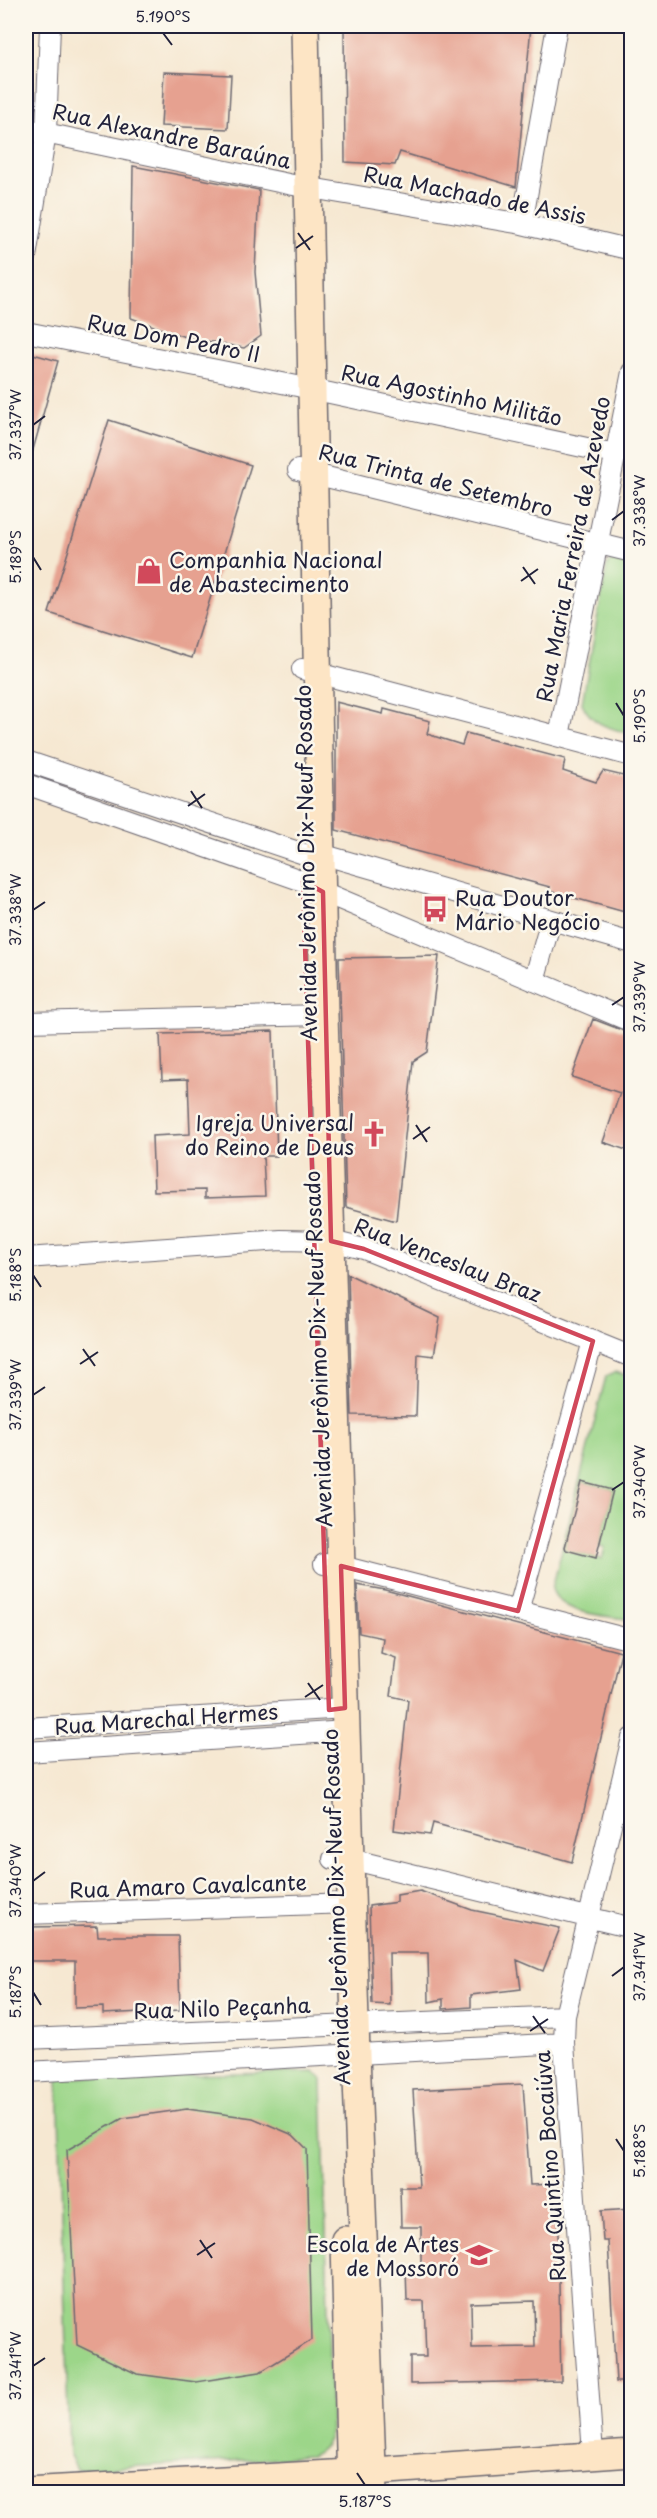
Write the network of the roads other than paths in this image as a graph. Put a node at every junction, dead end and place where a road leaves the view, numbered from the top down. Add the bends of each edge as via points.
1 (50, 26) edge
2 (289, 26) edge
3 (305, 26) edge
4 (557, 26) edge
5 (26, 129) edge
6 (46, 133) junction
7 (302, 187) junction
8 (522, 224) junction
9 (632, 250) edge
10 (26, 257) edge
11 (26, 332) edge
12 (632, 372) edge
13 (305, 387) junction
14 (615, 454) junction
15 (306, 472) junction
16 (597, 543) junction
17 (632, 552) edge
18 (310, 671) junction
19 (559, 736) junction
20 (632, 756) edge
21 (26, 761) edge
22 (26, 784) edge
23 (312, 854) junction
24 (313, 887) junction
25 (551, 920) junction
26 (632, 943) edge
27 (534, 981) junction
28 (316, 1015) junction
29 (26, 1022) edge
30 (632, 1022) edge
31 (322, 1240) junction
32 (26, 1258) edge
33 (593, 1341) junction
34 (632, 1357) edge
35 (333, 1565) junction
36 (518, 1611) junction
37 (632, 1640) edge
38 (337, 1720) junction
39 (26, 1728) edge
40 (632, 1738) edge
41 (26, 1752) edge
42 (342, 1859) junction
43 (343, 1904) junction
44 (26, 1914) edge
45 (587, 1917) junction
46 (632, 1928) edge
47 (565, 2016) junction
48 (347, 2025) junction
49 (26, 2039) edge
50 (564, 2043) junction
51 (348, 2055) junction
52 (26, 2072) edge
53 (632, 2453) edge
54 (593, 2454) junction
55 (362, 2482) edge
56 (26, 2491) edge

1 - 6 street
2 - 7 main road, Avenida Jerônimo Dix-Neuf Rosado
3 - 7 main road, Avenida Jerônimo Dix-Neuf Rosado
4 - 8 street
5 - 6 street, Rua Alexandre Baraúna
6 - 7 street, Rua Alexandre Baraúna
6 - 10 street
7 - 8 street, Rua Machado de Assis
7 - 13 main road, Avenida Jerônimo Dix-Neuf Rosado
8 - 9 street, Rua Machado de Assis
11 - 13 street, Rua Dom Pedro II
12 - 14 street, Rua Maria Ferreira de Azevedo
13 - 14 street, Rua Agostinho Militão
13 - 15 main road, Avenida Jerônimo Dix-Neuf Rosado
14 - 16 street, Rua Maria Ferreira de Azevedo
15 - 16 street, Rua Trinta de Setembro
15 - 18 main road, Avenida Jerônimo Dix-Neuf Rosado
16 - 17 street, Rua Trinta de Setembro
16 - 19 street, Rua Maria Ferreira de Azevedo
18 - 19 street
18 - 23 main road, Avenida Jerônimo Dix-Neuf Rosado
19 - 20 street
21 - 23 street
22 - 24 street
23 - 24 main road, Avenida Jerônimo Dix-Neuf Rosado
23 - 25 street
24 - 27 street
24 - 28 main road, Avenida Jerônimo Dix-Neuf Rosado
25 - 26 street
25 - 27 street
27 - 30 street
28 - 29 street
28 - 31 main road, Avenida Jerônimo Dix-Neuf Rosado
31 - 32 street, Rua Venceslau Braz
31 - 33 street, Rua Venceslau Braz via 364,1249
31 - 35 main road, Avenida Jerônimo Dix-Neuf Rosado
33 - 34 street, Rua Venceslau Braz
33 - 36 street
35 - 36 street
35 - 38 main road, Avenida Jerônimo Dix-Neuf Rosado
36 - 37 street
38 - 39 street, Rua Marechal Hermes
38 - 41 street, Rua Marechal Hermes
38 - 42 main road, Avenida Jerônimo Dix-Neuf Rosado
40 - 45 street, Rua Quintino Bocaiúva
42 - 43 main road, Avenida Jerônimo Dix-Neuf Rosado
42 - 45 street
43 - 44 street, Rua Amaro Cavalcante
43 - 48 main road, Avenida Jerônimo Dix-Neuf Rosado
45 - 46 street
45 - 47 street, Rua Quintino Bocaiúva
47 - 48 street, Rua Nilo Peçanha
47 - 50 street, Rua Quintino Bocaiúva
48 - 49 street, Rua Nilo Peçanha
48 - 51 main road, Avenida Jerônimo Dix-Neuf Rosado
50 - 51 street
50 - 54 street, Rua Quintino Bocaiúva
51 - 52 street
51 - 55 main road, Avenida Jerônimo Dix-Neuf Rosado
53 - 54 main road
54 - 55 main road
55 - 56 main road

